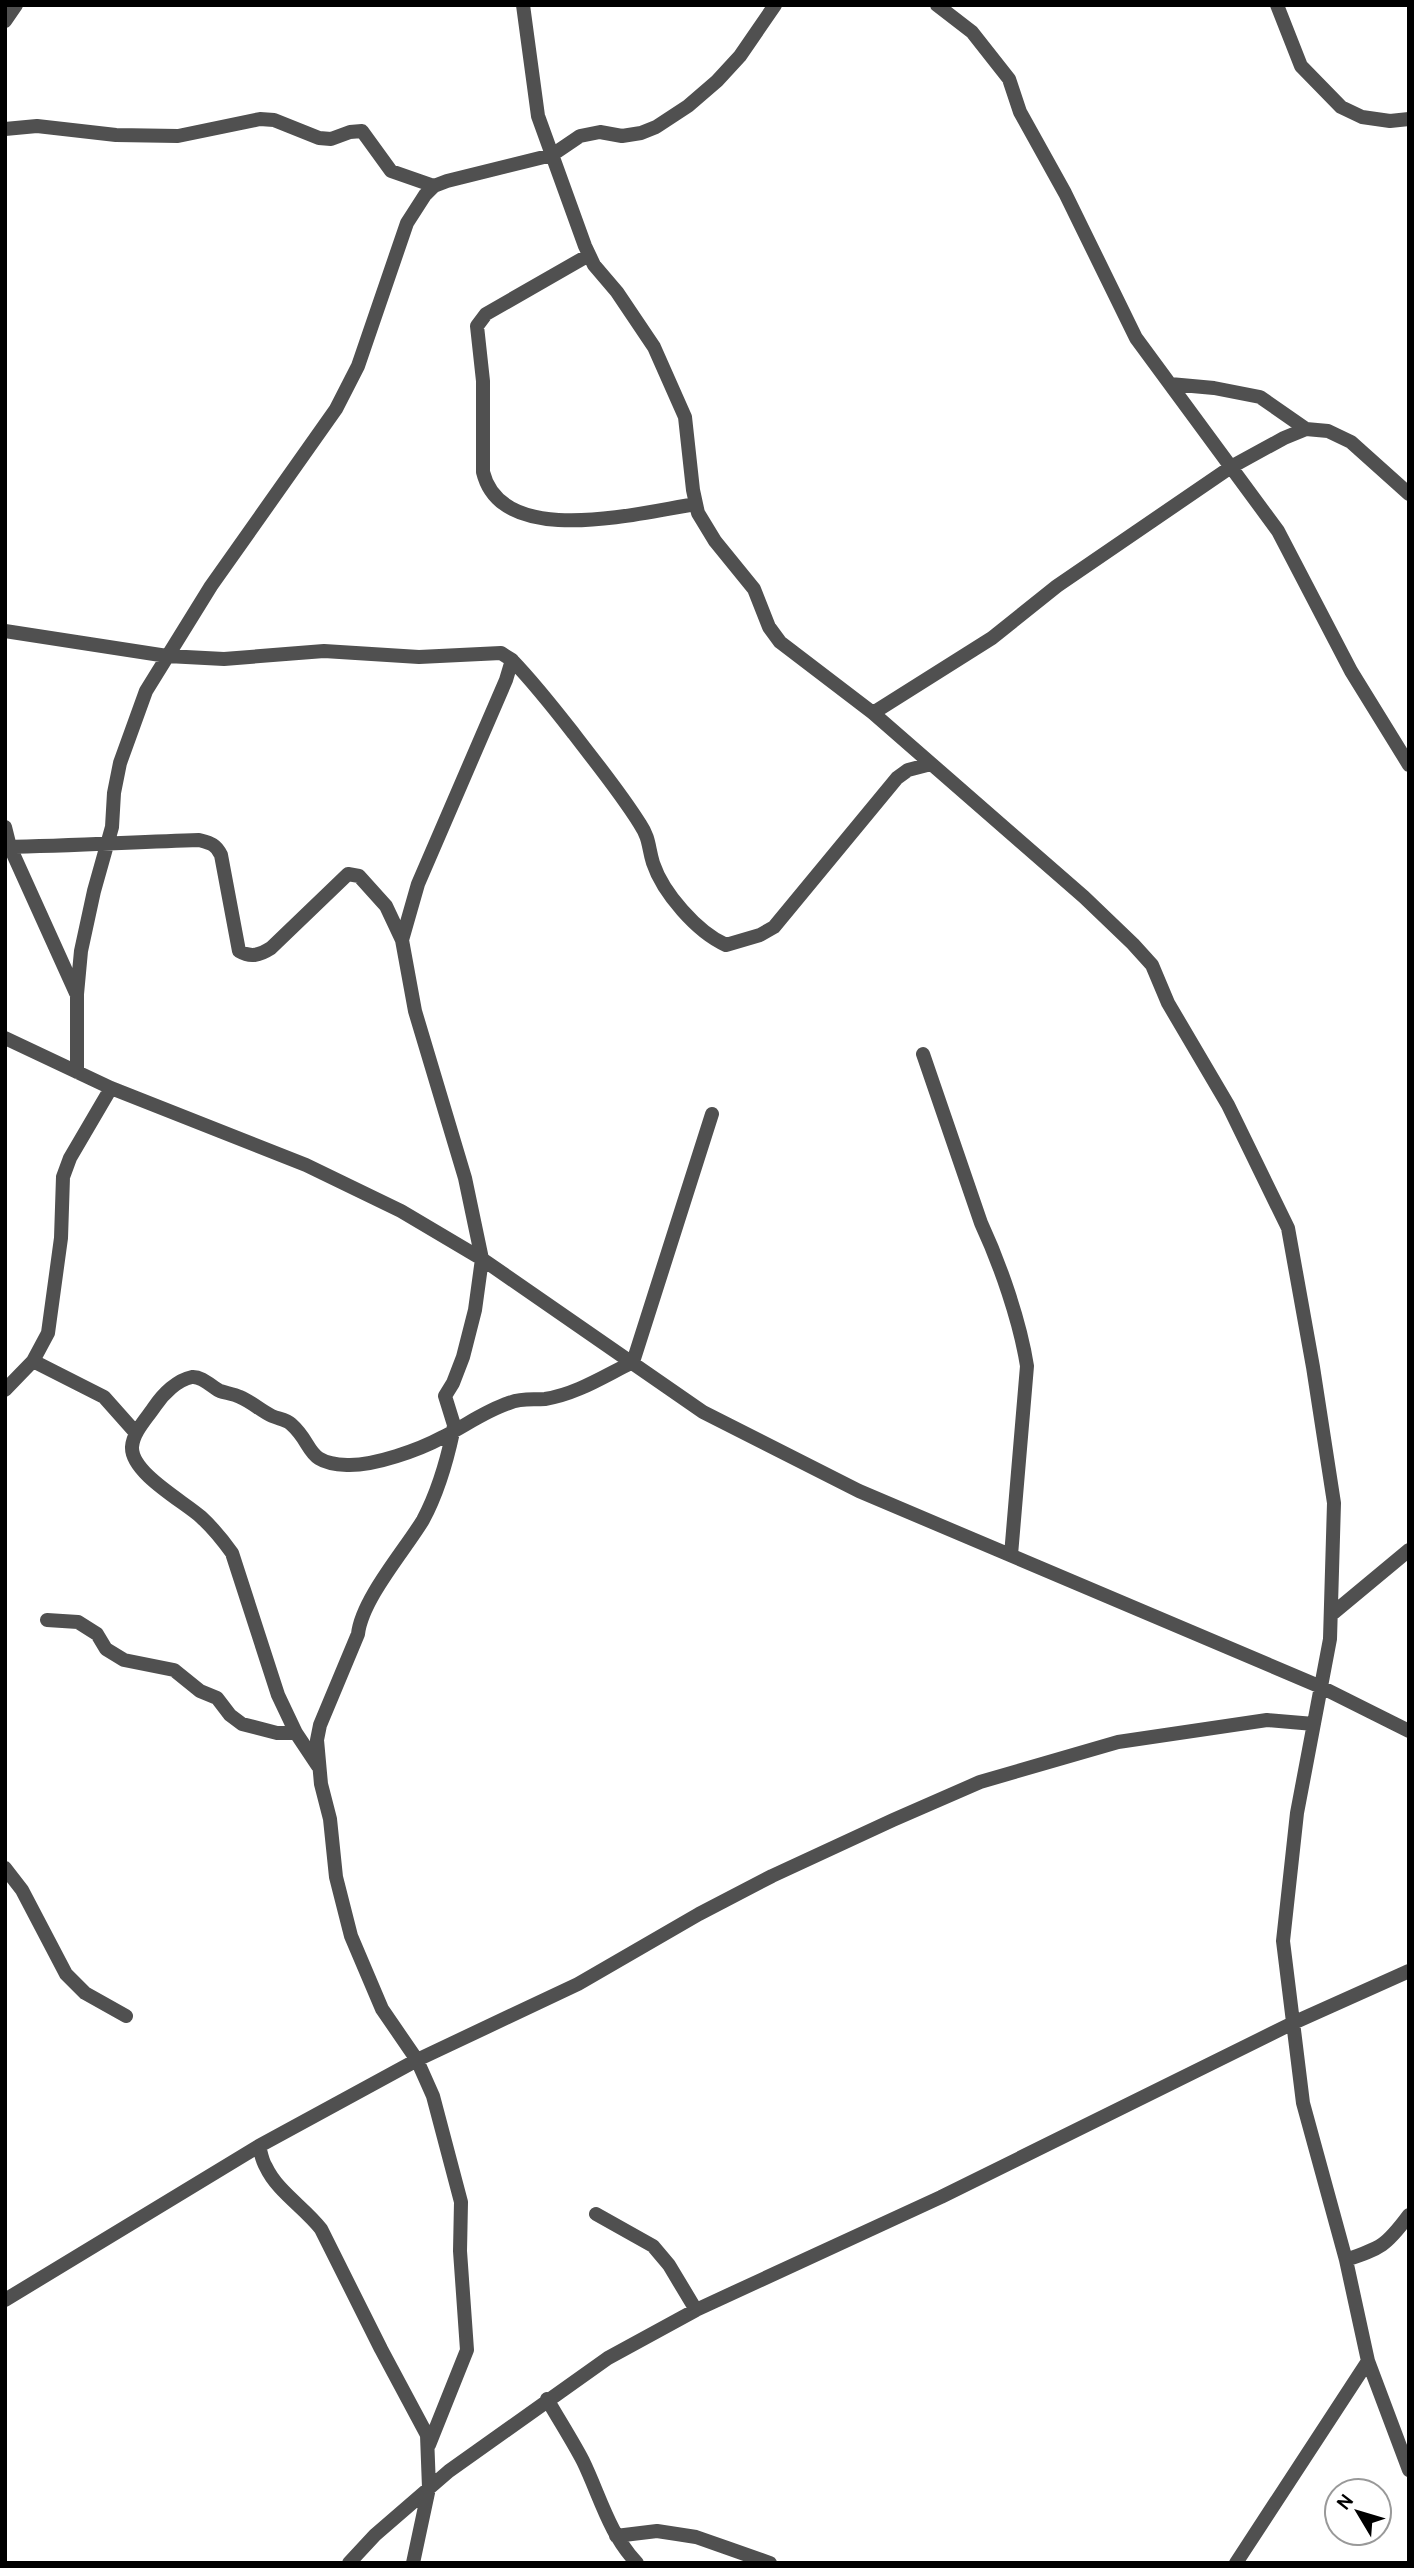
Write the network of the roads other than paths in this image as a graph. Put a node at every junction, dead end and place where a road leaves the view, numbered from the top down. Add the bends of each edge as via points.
1 (16, 5) edge
2 (523, 5) edge
3 (775, 5) edge
4 (937, 5) edge
5 (1277, 5) edge
6 (5, 21) edge
7 (1409, 119) edge
8 (5, 129) edge
9 (552, 155) junction
10 (434, 186) junction
11 (589, 255) junction
12 (1170, 384) junction
13 (1306, 429) junction
14 (1231, 467) junction
15 (1409, 494) edge
16 (696, 504) junction
17 (5, 631) edge
18 (167, 656) junction
19 (512, 660) junction
20 (873, 713) junction
21 (931, 764) junction
22 (1409, 765) edge
23 (5, 827) edge
24 (108, 842) junction
25 (8, 847) edge
26 (402, 940) junction
27 (77, 994) junction
28 (5, 1038) edge
29 (923, 1054) dead end
30 (77, 1072) junction
31 (111, 1088) junction
32 (712, 1114) dead end
33 (482, 1259) junction
34 (33, 1361) junction
35 (632, 1362) junction
36 (5, 1390) edge
37 (453, 1432) junction
38 (136, 1433) junction
39 (1409, 1550) edge
40 (1011, 1555) junction
41 (1332, 1614) junction
42 (47, 1620) dead end
43 (1321, 1687) junction
44 (1314, 1724) junction
45 (1409, 1731) edge
46 (296, 1733) junction
47 (319, 1768) junction
48 (5, 1868) edge
49 (1409, 1971) edge
50 (126, 2016) dead end
51 (1293, 2023) junction
52 (417, 2060) junction
53 (259, 2146) junction
54 (596, 2214) dead end
55 (1409, 2215) edge
56 (1346, 2260) junction
57 (5, 2300) edge
58 (696, 2310) junction
59 (1368, 2361) junction
60 (547, 2399) junction
61 (429, 2445) junction
62 (1409, 2470) edge
63 (429, 2488) junction
64 (616, 2536) junction
65 (349, 2563) edge
66 (414, 2563) edge
67 (637, 2563) edge
68 (771, 2563) edge
69 (1236, 2563) edge

1 - 6 street
2 - 9 street via 538,116
3 - 9 street via 740,56 688,106 640,133 580,136
4 - 12 street via 972,32 1009,79 1020,112 1136,338
5 - 7 street via 1301,66 1341,107 1362,117
8 - 10 street via 37,126 178,136 260,119 319,138 362,131 391,171
9 - 10 street
9 - 11 street
10 - 18 street via 407,223 358,366 335,409
11 - 16 street via 654,347 685,417
11 - 16 street via 485,314 477,326 486,486 504,503 544,521 583,521
12 - 13 street via 1260,397
12 - 14 street
13 - 14 street
13 - 15 street via 1328,431 1351,442
14 - 20 street via 1057,586 992,638
14 - 22 street via 1278,531 1351,671
16 - 20 street via 715,541 754,589 780,642
17 - 18 street
18 - 19 street via 224,659 324,651 419,657 500,653
18 - 24 street via 146,691 120,763
19 - 21 street via 599,764 640,824 670,897 726,945 774,927 897,778
19 - 26 street via 418,884
20 - 21 street
21 - 41 street via 1084,897 1152,965 1288,1228 1334,1503
23 - 25 street
24 - 25 street
24 - 26 street via 199,841 217,847 239,951 245,954 261,954 271,948 353,873 386,906
24 - 27 street via 81,951
25 - 27 street
26 - 33 street via 415,1011 465,1178
27 - 30 street
28 - 30 street
29 - 40 street via 1024,1348 1027,1366
30 - 31 street
31 - 33 street via 306,1165 401,1211
31 - 34 street via 63,1177 61,1238 48,1333
32 - 35 street
33 - 35 street
33 - 37 street via 463,1357 445,1395
34 - 36 street
34 - 38 street via 104,1397
35 - 37 street via 580,1389 489,1410
35 - 40 street via 732,1428 859,1491
37 - 38 street via 380,1460 339,1464 312,1454 286,1420 191,1377 164,1394
37 - 47 street via 423,1519 362,1618 320,1725
38 - 46 street via 132,1447 138,1464 198,1515 232,1553 262,1651
39 - 41 street
40 - 43 street
41 - 43 street
42 - 46 street via 78,1622 124,1660 174,1670 217,1698 242,1724 277,1734
43 - 44 street
43 - 45 street
44 - 51 street via 1297,1813 1283,1941
44 - 52 street via 1267,1720 1118,1742 980,1782 772,1876 578,1983
46 - 47 street
47 - 52 street via 336,1877 351,1936 382,2009
48 - 50 street via 22,1890 66,1974 85,1993
49 - 51 street
51 - 56 street via 1303,2103
51 - 58 street via 941,2197
52 - 53 street
52 - 61 street via 433,2096 461,2202 467,2341 463,2365
53 - 57 street
53 - 61 street via 266,2168 321,2229 422,2423
54 - 58 street via 653,2246
55 - 56 street via 1380,2248
56 - 59 street
58 - 60 street via 608,2358
59 - 62 street
59 - 69 street
60 - 63 street
60 - 64 street via 584,2463
61 - 63 street
63 - 65 street
63 - 66 street
64 - 67 street
64 - 68 street via 657,2531 696,2537

